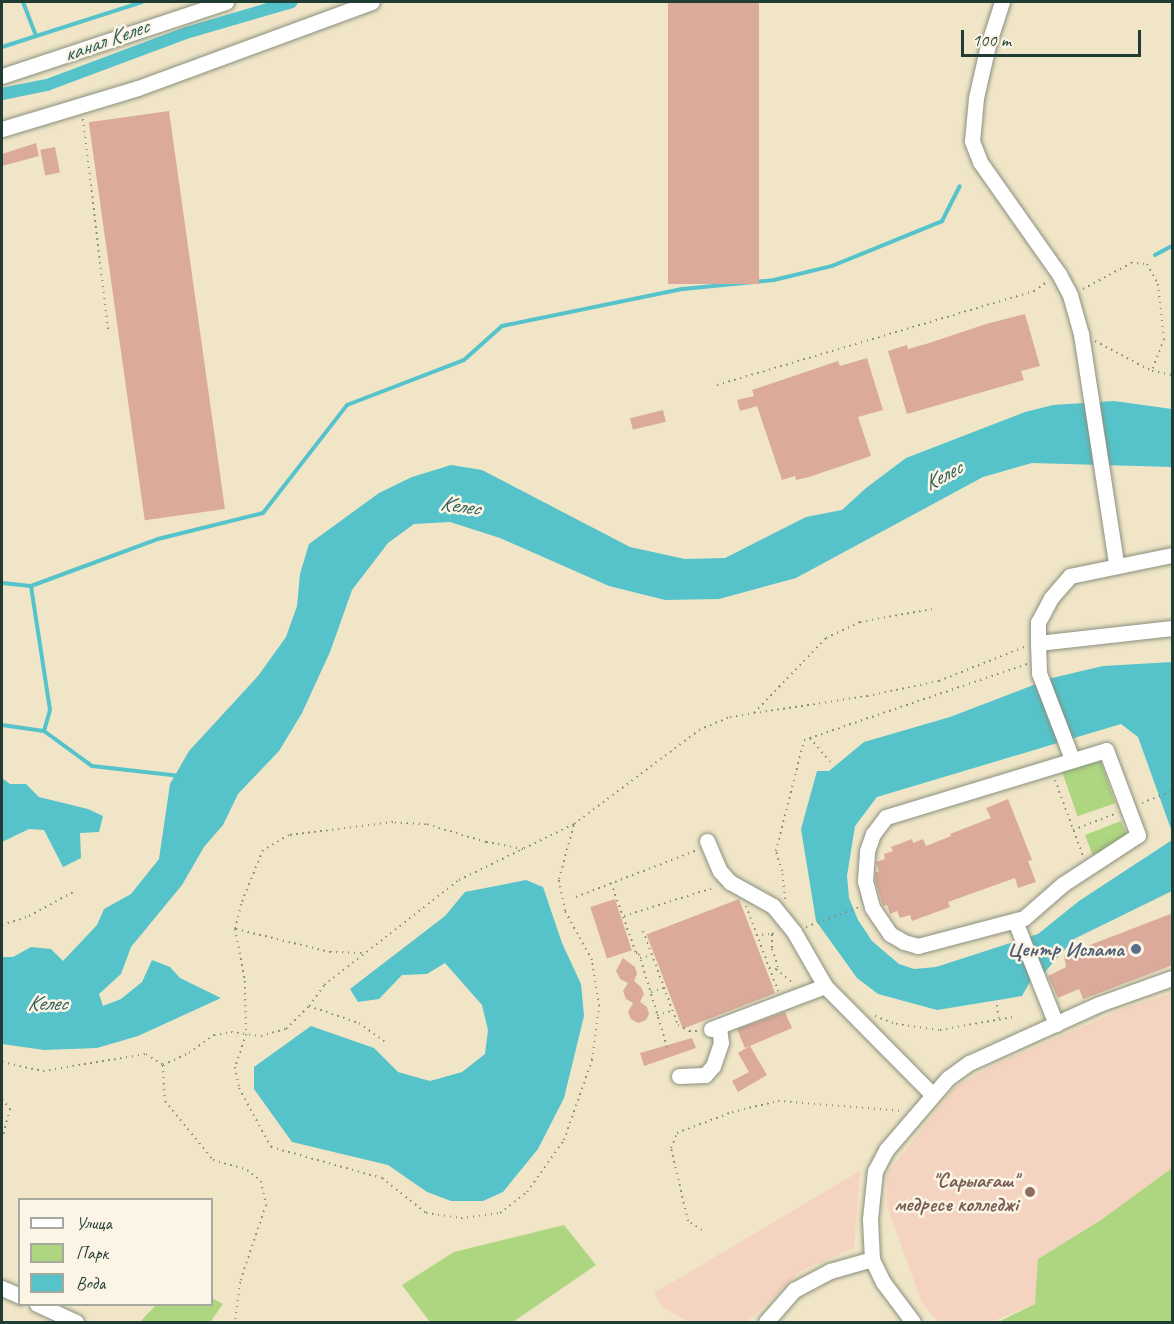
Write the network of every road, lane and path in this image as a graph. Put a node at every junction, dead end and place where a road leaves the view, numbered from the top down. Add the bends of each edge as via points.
1 (226, 2) edge
2 (372, 2) edge
3 (1002, 2) edge
4 (2, 76) edge
5 (81, 107) junction
6 (2, 129) edge
7 (1059, 273) junction
8 (1070, 295) junction
9 (108, 330) dead end
10 (1081, 334) junction
11 (1152, 371) junction
12 (1173, 375) edge
13 (717, 385) dead end
14 (1173, 555) edge
15 (1116, 564) junction
16 (932, 609) dead end
17 (1173, 628) edge
18 (1038, 643) junction
19 (754, 713) junction
20 (810, 738) dead end
21 (1069, 753) junction
22 (830, 762) dead end
23 (1050, 766) junction
24 (1173, 791) edge
25 (1128, 809) junction
26 (574, 824) junction
27 (1073, 830) junction
28 (708, 844) joint
29 (523, 849) junction
30 (1087, 869) junction
31 (611, 883) junction
32 (735, 886) junction
33 (75, 891) dead end
34 (576, 897) dead end
35 (864, 906) dead end
36 (624, 916) dead end
37 (788, 923) junction
38 (2, 925) edge
39 (1016, 925) junction
40 (809, 927) dead end
41 (235, 929) junction
42 (643, 931) dead end
43 (772, 934) junction
44 (756, 935) junction
45 (365, 953) junction
46 (652, 955) junction
47 (640, 958) junction
48 (769, 968) junction
49 (776, 969) junction
50 (1173, 978) edge
51 (825, 986) junction
52 (664, 988) junction
53 (651, 992) junction
54 (806, 993) junction
55 (782, 1002) junction
56 (997, 1005) dead end
57 (309, 1006) junction
58 (673, 1011) junction
59 (868, 1014) dead end
60 (657, 1016) junction
61 (1013, 1017) dead end
62 (999, 1020) junction
63 (1056, 1023) junction
64 (715, 1028) junction
65 (246, 1034) junction
66 (385, 1042) dead end
67 (667, 1047) dead end
68 (2, 1062) edge
69 (163, 1065) junction
70 (679, 1076) dead end
71 (933, 1095) junction
72 (2, 1099) edge
73 (919, 1112) junction
74 (2, 1139) edge
75 (702, 1230) dead end
76 (872, 1259) junction
77 (2, 1288) edge
78 (18, 1295) edge
79 (40, 1306) edge
80 (76, 1323) edge
81 (235, 1323) edge
82 (766, 1323) edge
83 (914, 1323) edge

1 - 4 street
2 - 5 street
3 - 7 street via 976,98 972,141 980,162
5 - 6 street
5 - 9 path
7 - 8 street
7 - 13 path via 1034,291
8 - 10 street
8 - 11 path via 1131,263 1147,264 1158,284 1164,339
10 - 11 path
10 - 15 street
11 - 12 path
14 - 15 street
15 - 18 street via 1070,576 1051,598 1038,622
16 - 19 path via 860,622 826,639
17 - 18 street
18 - 19 path via 1005,652 939,681
18 - 21 street via 1039,673
19 - 26 path via 730,717 699,730
20 - 22 path
21 - 23 street
21 - 25 street via 1106,750
23 - 27 path
23 - 39 street via 892,813 873,834 867,851 867,895 890,934 904,942 918,946 936,944
24 - 25 path
25 - 27 path
25 - 30 street via 1138,835
26 - 29 path
26 - 65 path via 560,879 565,911 592,960 599,1006 592,1060 564,1140 527,1192 500,1213 461,1218 426,1213 382,1178 271,1147 239,1088 235,1067
27 - 30 path
28 - 31 path
28 - 32 street via 720,871
29 - 41 path via 426,824 393,822 289,835 263,850
29 - 45 path via 459,880
30 - 39 street via 1063,884
31 - 34 path
31 - 47 path
32 - 36 path
32 - 37 street via 773,906
32 - 44 path
33 - 38 path via 29,916
35 - 40 path
37 - 43 path
37 - 51 street
39 - 63 street
41 - 45 path via 330,952
41 - 65 path via 245,981
42 - 46 path
43 - 44 path
43 - 49 path
44 - 48 path
45 - 57 path via 324,985
46 - 47 path
46 - 52 path
47 - 53 path
48 - 49 path
48 - 55 path
49 - 54 path
50 - 63 street
51 - 54 street
51 - 71 street
52 - 53 path
52 - 58 path
53 - 60 path
54 - 55 street
55 - 64 street
56 - 62 path
57 - 65 path via 286,1029 261,1036
57 - 66 path via 359,1023
58 - 60 path
58 - 64 path via 683,1029 696,1032
59 - 62 path via 931,1030
60 - 67 path
61 - 62 path
63 - 71 street via 969,1063
64 - 70 street via 721,1043 713,1066 705,1075
65 - 69 path via 214,1035
68 - 69 path via 43,1071 146,1054
69 - 81 path via 165,1101 213,1160 247,1170 261,1181 266,1205 240,1282
71 - 73 street
72 - 74 path via 10,1109
73 - 75 path via 778,1101 732,1112 677,1133 671,1148 688,1221
73 - 76 street via 886,1150 875,1171 870,1219
76 - 82 street via 830,1271 794,1290
76 - 83 street via 883,1282
77 - 78 street
79 - 80 street

